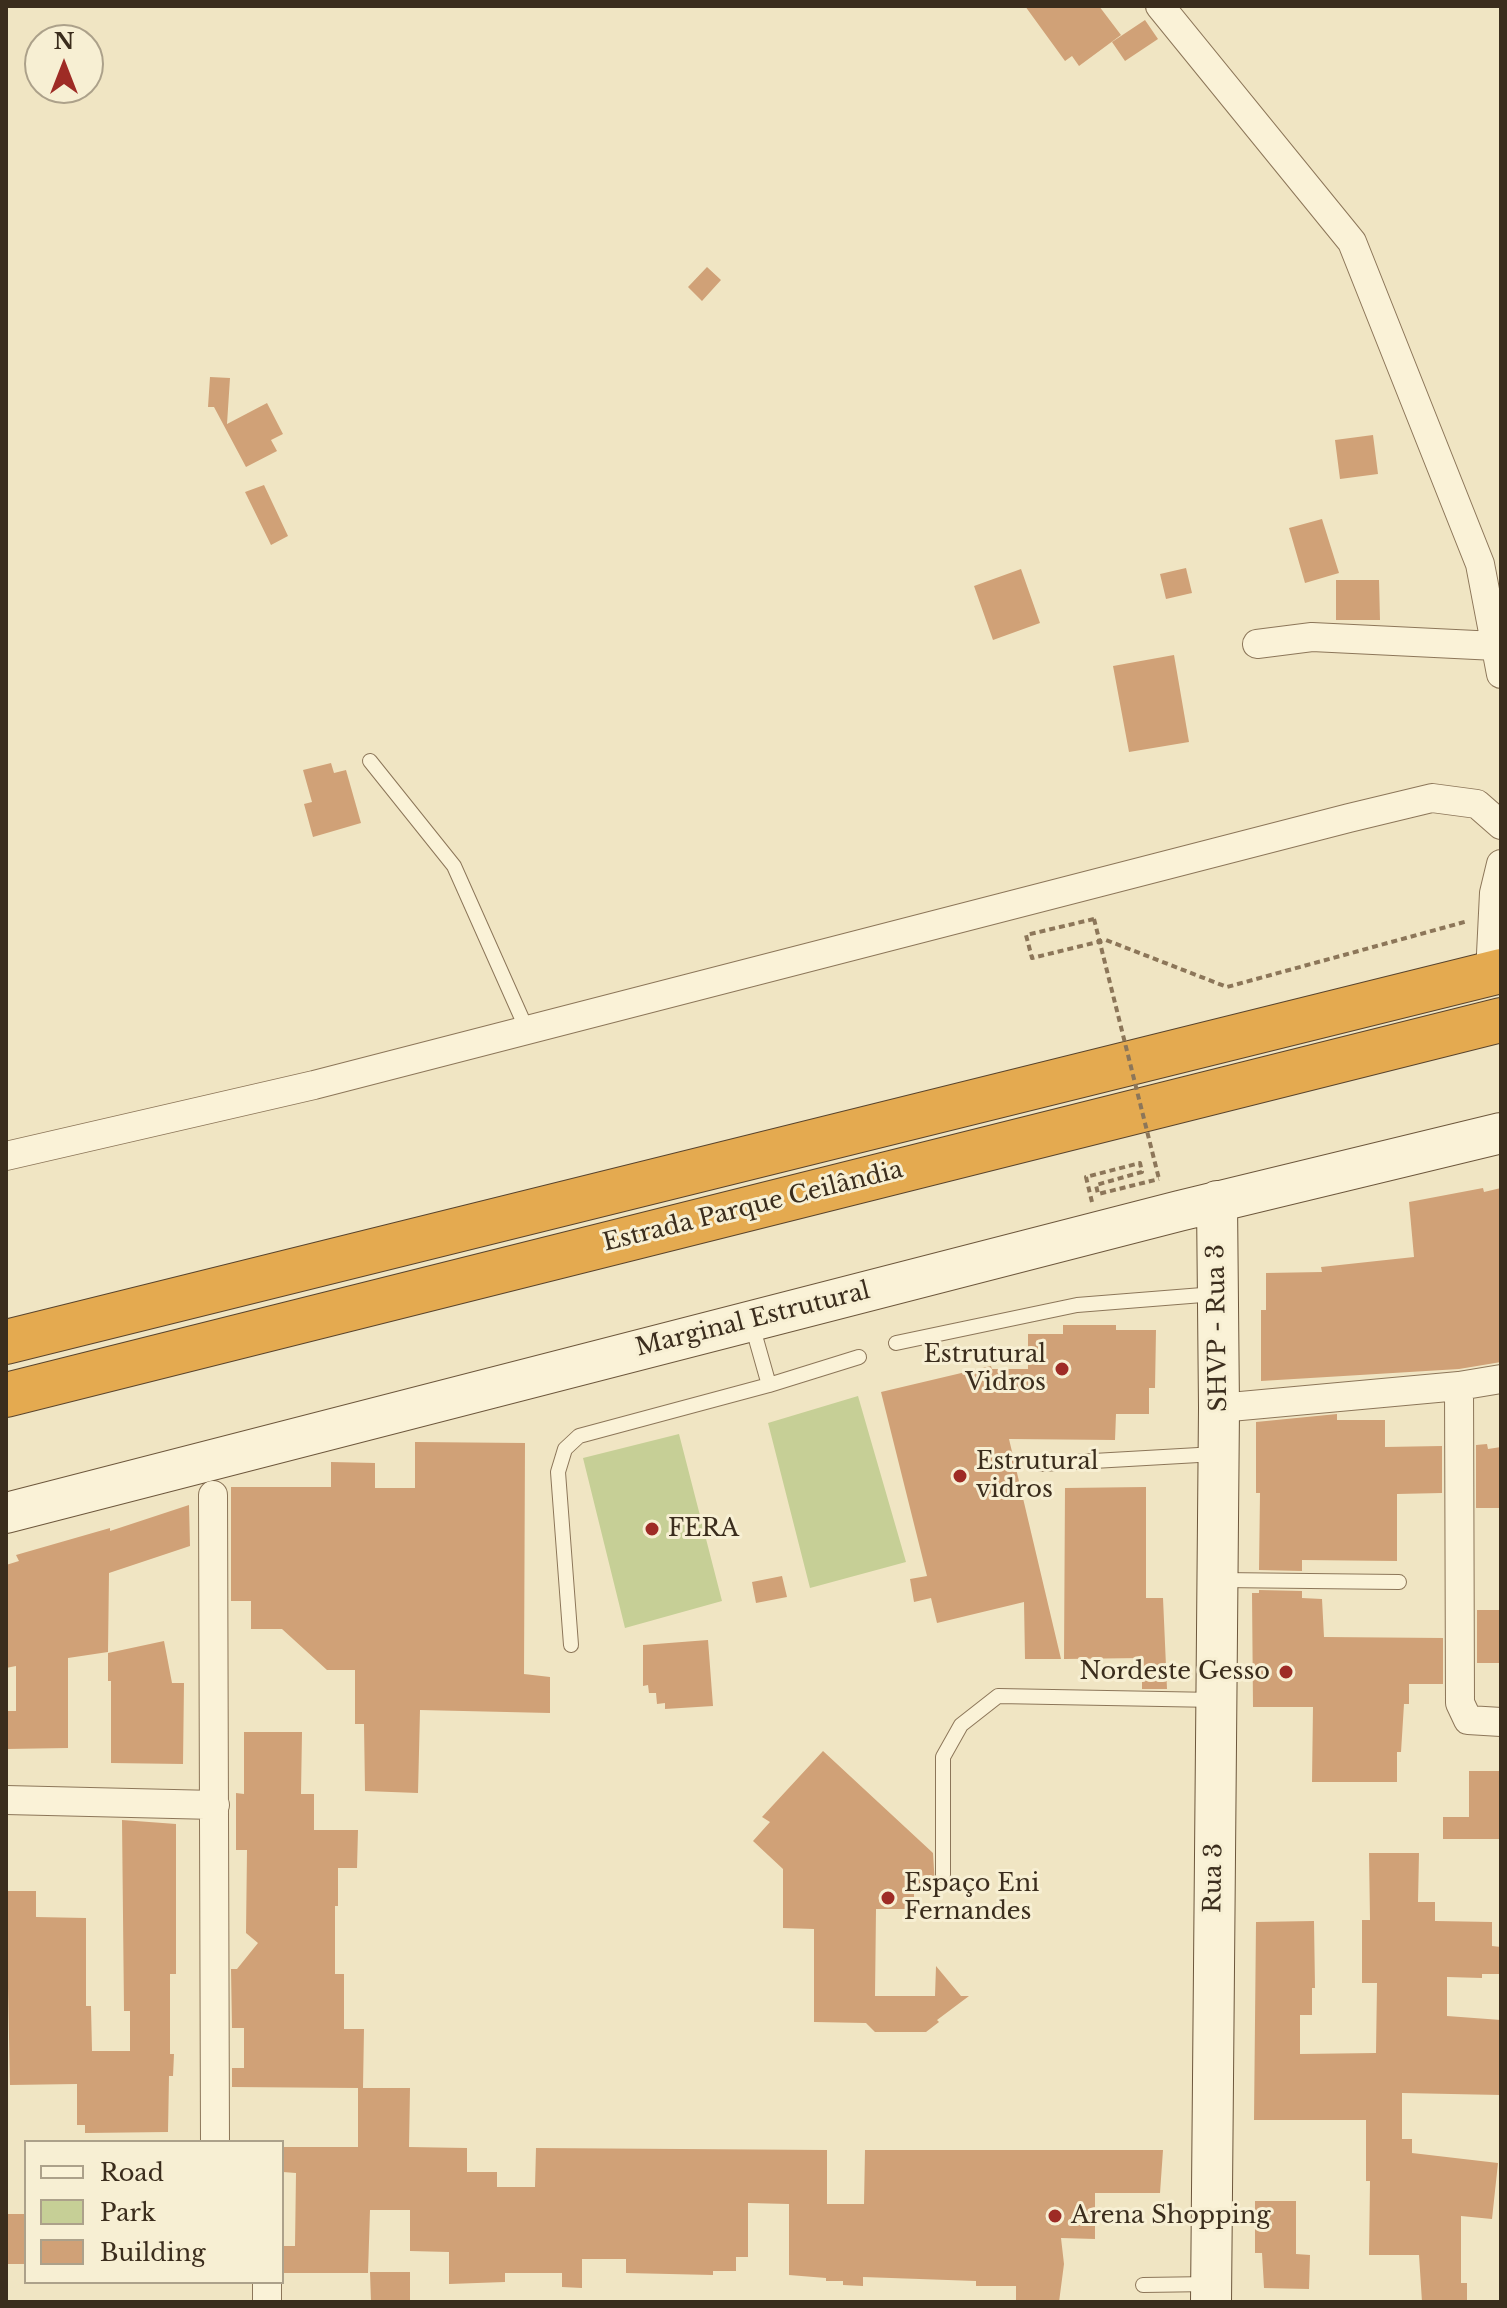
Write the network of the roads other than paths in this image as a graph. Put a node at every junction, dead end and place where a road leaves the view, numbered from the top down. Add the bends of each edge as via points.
1 (1160, 6) edge
2 (1257, 644) dead end
3 (1496, 646) junction
4 (1501, 674) edge
5 (370, 761) dead end
6 (1501, 825) edge
7 (1501, 864) edge
8 (1495, 972) edge
9 (1501, 1020) edge
10 (527, 1030) junction
11 (1501, 1133) edge
12 (6, 1156) edge
13 (1217, 1201) junction
14 (1218, 1294) junction
15 (750, 1321) junction
16 (6, 1342) edge
17 (896, 1343) dead end
18 (859, 1357) dead end
19 (1501, 1379) edge
20 (769, 1385) junction
21 (1459, 1386) junction
22 (6, 1395) edge
23 (1219, 1408) junction
24 (1219, 1454) junction
25 (1041, 1464) dead end
26 (213, 1495) dead end
27 (6, 1513) edge
28 (1217, 1580) junction
29 (1399, 1582) dead end
30 (571, 1645) dead end
31 (1216, 1700) junction
32 (1501, 1722) edge
33 (6, 1800) edge
34 (215, 1805) junction
35 (943, 1875) dead end
36 (215, 2140) edge
37 (1143, 2285) dead end
38 (1211, 2293) edge

1 - 3 street via 1352,242 1480,564
2 - 3 street via 1312,637
3 - 4 street
5 - 10 lane via 454,866
6 - 10 street via 1477,804 1432,798
7 - 8 street via 1493,914
8 - 16 highway, Estrada Parque Ceilândia
9 - 22 highway, Estrada Parque Ceilândia
10 - 12 street
11 - 13 main road, Marginal Estrutural
13 - 14 main road, SHVP - Rua 3
13 - 15 main road, Marginal Estrutural
14 - 17 lane via 1077,1305
14 - 23 main road, SHVP - Rua 3
15 - 20 lane
15 - 27 main road, Marginal Estrutural
18 - 20 lane
19 - 21 street
20 - 30 lane via 579,1436 565,1449 558,1472
21 - 23 street
21 - 32 street via 1460,1703 1468,1720
23 - 24 main road, SHVP - Rua 3
24 - 25 lane
24 - 28 main road, Rua 3
26 - 34 street
28 - 29 lane
28 - 31 main road, Rua 3
31 - 35 lane via 998,1696 961,1725 943,1757
31 - 38 main road, Rua 3
33 - 34 street
34 - 36 street
37 - 38 lane

